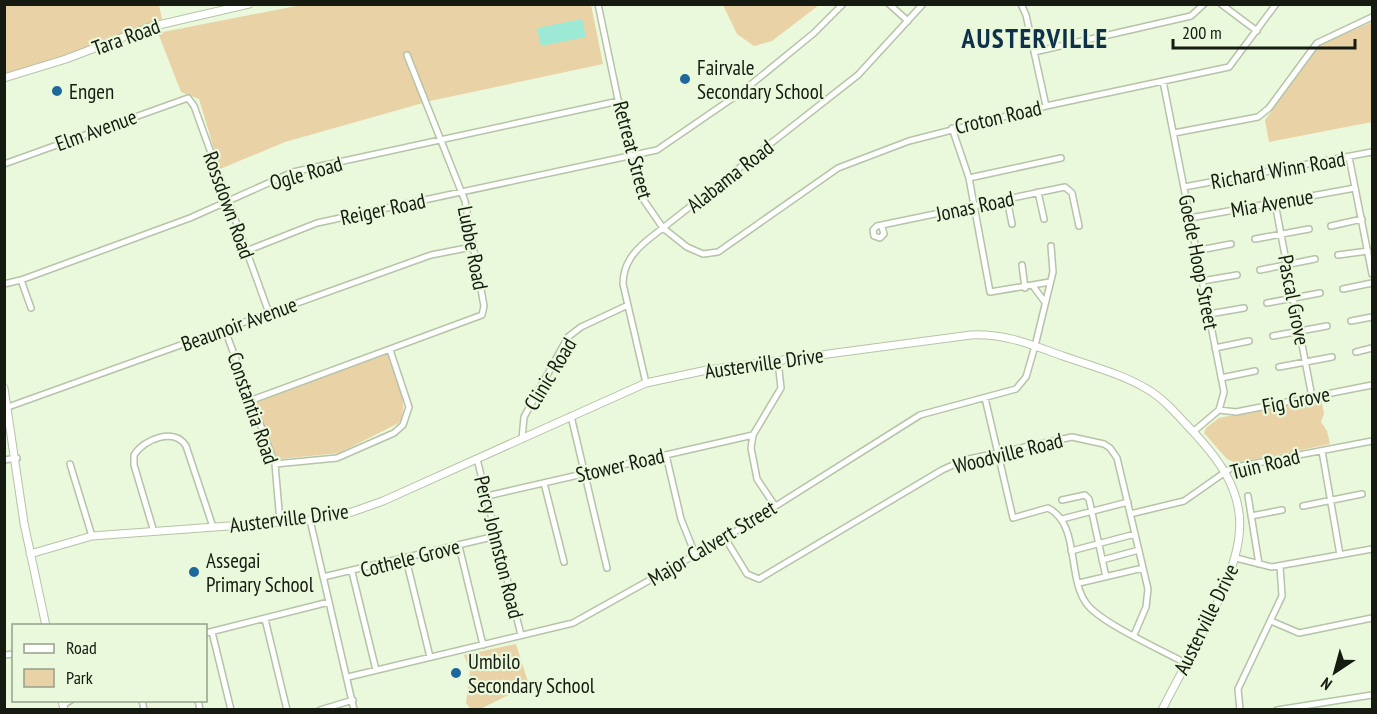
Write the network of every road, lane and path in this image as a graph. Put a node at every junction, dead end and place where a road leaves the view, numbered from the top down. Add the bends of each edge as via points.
1 (249, 4) edge
2 (598, 4) edge
3 (843, 4) edge
4 (889, 4) edge
5 (923, 4) edge
6 (1021, 4) edge
7 (1204, 4) edge
8 (1221, 4) edge
9 (1275, 4) edge
10 (1372, 17) edge
11 (908, 21) junction
12 (1257, 31) junction
13 (1034, 52) junction
14 (407, 55) dead end
15 (4, 78) edge
16 (1163, 81) junction
17 (188, 98) joint
18 (619, 101) junction
19 (1046, 106) junction
20 (952, 128) junction
21 (1174, 133) junction
22 (441, 141) junction
23 (1372, 152) edge
24 (630, 157) junction
25 (1350, 157) junction
26 (1060, 158) dead end
27 (4, 164) edge
28 (969, 178) junction
29 (1184, 187) junction
30 (1355, 188) junction
31 (1038, 192) junction
32 (461, 193) junction
33 (1007, 199) junction
34 (226, 200) junction
35 (1275, 203) junction
36 (973, 206) junction
37 (1190, 218) junction
38 (1044, 219) dead end
39 (1362, 219) junction
40 (1011, 224) dead end
41 (1079, 226) dead end
42 (1331, 226) dead end
43 (882, 227) dead end
44 (663, 228) junction
45 (1309, 229) dead end
46 (1281, 234) junction
47 (1255, 239) dead end
48 (1231, 244) dead end
49 (1051, 246) dead end
50 (472, 247) junction
51 (246, 250) junction
52 (1196, 251) junction
53 (1368, 251) junction
54 (718, 252) joint
55 (1338, 255) dead end
56 (1314, 260) dead end
57 (1022, 265) dead end
58 (1287, 265) junction
59 (1260, 270) dead end
60 (1372, 274) edge
61 (1236, 275) dead end
62 (21, 280) junction
63 (1202, 281) junction
64 (1050, 282) junction
65 (1372, 283) edge
66 (4, 284) edge
67 (1033, 286) junction
68 (1025, 288) junction
69 (1344, 289) dead end
70 (1320, 293) dead end
71 (1293, 299) junction
72 (1044, 302) junction
73 (1267, 303) dead end
74 (628, 305) junction
75 (31, 308) dead end
76 (1244, 308) dead end
77 (268, 313) junction
78 (1209, 314) junction
79 (1372, 317) edge
80 (1351, 321) dead end
81 (1327, 326) dead end
82 (225, 330) junction
83 (1300, 331) junction
84 (1273, 336) dead end
85 (1249, 341) dead end
86 (1035, 346) junction
87 (1215, 348) junction
88 (1372, 348) edge
89 (390, 350) junction
90 (1356, 352) dead end
91 (1332, 357) dead end
92 (778, 361) junction
93 (1305, 362) junction
94 (1279, 367) dead end
95 (1255, 371) dead end
96 (1221, 378) junction
97 (646, 383) junction
98 (1372, 385) edge
99 (4, 388) edge
100 (1312, 397) junction
101 (985, 398) junction
102 (252, 400) junction
103 (8, 407) junction
104 (1219, 410) junction
105 (571, 416) junction
106 (1194, 431) junction
107 (753, 435) junction
108 (522, 439) junction
109 (1372, 441) edge
110 (1322, 451) junction
111 (996, 452) junction
112 (666, 455) junction
113 (17, 458) junction
114 (477, 459) junction
115 (4, 460) edge
116 (70, 464) dead end
117 (275, 464) junction
118 (1226, 472) junction
119 (585, 473) junction
120 (544, 483) junction
121 (1362, 494) dead end
122 (487, 496) junction
123 (1248, 496) dead end
124 (1062, 500) dead end
125 (1331, 501) junction
126 (1128, 502) junction
127 (775, 506) junction
128 (1303, 506) dead end
129 (1282, 510) dead end
130 (1091, 512) junction
131 (1130, 514) junction
132 (1251, 516) junction
133 (1062, 519) junction
134 (310, 520) junction
135 (280, 522) junction
136 (213, 527) junction
137 (153, 532) junction
138 (1135, 534) junction
139 (92, 536) junction
140 (496, 536) junction
141 (725, 538) junction
142 (1099, 543) junction
143 (459, 546) junction
144 (1372, 549) edge
145 (1071, 550) junction
146 (1139, 550) junction
147 (30, 554) junction
148 (695, 554) junction
149 (1340, 555) junction
150 (1236, 558) junction
151 (406, 559) junction
152 (1102, 560) junction
153 (564, 562) dead end
154 (1259, 564) junction
155 (1280, 566) junction
156 (607, 568) dead end
157 (1143, 568) junction
158 (352, 572) junction
159 (323, 577) junction
160 (1106, 577) junction
161 (1079, 584) junction
162 (329, 602) junction
163 (1372, 618) edge
164 (265, 619) junction
165 (1271, 621) junction
166 (46, 624) edge
167 (209, 632) edge
168 (521, 635) junction
169 (1134, 635) junction
170 (483, 645) junction
171 (430, 657) junction
172 (1185, 663) junction
173 (376, 670) junction
174 (348, 677) junction
175 (1372, 695) edge
176 (352, 700) junction
177 (231, 710) edge
178 (287, 710) edge
179 (320, 710) edge
180 (354, 710) edge
181 (1162, 710) edge
182 (1240, 710) edge
183 (1277, 710) edge

1 - 15 street, Tara Road via 162,23
2 - 18 street, Retreat Street
3 - 24 street, Reiger Road via 814,33 666,146
4 - 11 street
5 - 11 street, Alabama Road
6 - 13 street
7 - 13 street via 1191,16
8 - 12 street
9 - 12 street, Croton Road
10 - 21 street via 1317,42 1269,108 1258,117
11 - 44 street, Alabama Road via 858,75
12 - 16 street, Croton Road via 1228,67
13 - 19 street
14 - 22 street, Lubbe Road
16 - 19 street, Croton Road
16 - 21 street, Goede Hoop Street
17 - 27 street, Elm Avenue
17 - 34 street, Rossdown Road
18 - 22 street, Ogle Road
18 - 24 street, Retreat Street
19 - 20 street, Croton Road
20 - 28 street
20 - 54 street, Croton Road via 838,168
21 - 29 street, Goede Hoop Street
22 - 32 street, Lubbe Road
22 - 34 street, Ogle Road via 305,169
23 - 25 street, Richard Winn Road
24 - 32 street, Reiger Road
24 - 44 street, Retreat Street via 640,192
25 - 29 street, Richard Winn Road
25 - 30 street
26 - 28 street
28 - 36 street
29 - 37 street, Goede Hoop Street
30 - 35 street, Mia Avenue
30 - 39 street
31 - 33 street, Jonas Road
31 - 38 street
31 - 41 street, Jonas Road via 1068,188
32 - 50 street, Lubbe Road
32 - 51 street, Reiger Road via 316,223
33 - 36 street, Jonas Road
33 - 40 street
34 - 51 street, Rossdown Road
34 - 62 street, Ogle Road via 190,218
35 - 37 street, Mia Avenue
35 - 46 street, Pascal Grove
36 - 43 street, Jonas Road
36 - 68 street via 990,292
37 - 52 street, Goede Hoop Street
39 - 42 street
39 - 53 street
44 - 54 street, Retreat Street via 696,252
44 - 74 street, Alabama Road via 639,247 627,264 623,284
45 - 46 street
46 - 47 street
46 - 58 street, Pascal Grove
48 - 52 street
49 - 64 street, Major Calvert Street
50 - 77 street, Beaunoir Avenue via 431,255
50 - 89 street, Lubbe Road via 484,306 482,315
51 - 77 street, Rossdown Road
52 - 63 street, Goede Hoop Street
53 - 55 street
53 - 60 street
56 - 58 street
57 - 68 street
58 - 59 street
58 - 71 street, Pascal Grove
61 - 63 street
62 - 66 street, Ogle Road
62 - 75 street
63 - 78 street, Goede Hoop Street
64 - 67 street
64 - 72 street, Major Calvert Street
65 - 69 street
67 - 68 street
67 - 72 street
70 - 71 street
71 - 73 street
71 - 83 street, Pascal Grove
72 - 86 street, Major Calvert Street
74 - 97 street, Alabama Road
74 - 108 street, Clinic Road via 568,337 524,417
76 - 78 street
77 - 82 street, Beaunoir Avenue
78 - 87 street, Goede Hoop Street
79 - 80 street
81 - 83 street
82 - 102 street, Constantia Road
82 - 103 street, Beaunoir Avenue
83 - 84 street
83 - 93 street, Pascal Grove
85 - 87 street
86 - 92 street, Austerville Drive via 1005,336 971,334
86 - 101 street, Major Calvert Street via 1021,384 1010,392
86 - 106 street, Austerville Drive via 1143,387
87 - 96 street, Goede Hoop Street
88 - 90 street
89 - 102 street, Lubbe Road
89 - 117 street via 409,407 404,425 337,458
91 - 93 street
92 - 97 street, Austerville Drive
92 - 107 street via 781,388
93 - 94 street
93 - 100 street, Pascal Grove
95 - 96 street
96 - 104 street, Goede Hoop Street via 1224,400
97 - 105 street, Austerville Drive
98 - 100 street, Fig Grove
99 - 103 street
100 - 104 street, Fig Grove via 1236,412
101 - 111 street
101 - 127 street, Major Calvert Street via 920,415
102 - 117 street, Constantia Road
103 - 113 street
104 - 106 street
105 - 108 street, Austerville Drive
105 - 119 street
106 - 118 street, Austerville Drive
107 - 112 street, Stower Road
107 - 127 street via 755,472
108 - 114 street, Austerville Drive
109 - 110 street, Tuin Road
110 - 118 street, Tuin Road
110 - 125 street
111 - 126 street, Woodville Road via 1064,437 1096,441 1116,454
111 - 133 street via 1013,518 1048,508
111 - 141 street, Woodville Road via 953,464 759,579 747,574
112 - 119 street, Stower Road
112 - 148 street via 681,519
113 - 115 street
113 - 147 street
114 - 122 street, Percy Johnston Road
114 - 134 street, Austerville Drive via 381,502
116 - 139 street
117 - 135 street, Constantia Road
118 - 131 street, Tuin Road via 1184,501
118 - 150 street, Austerville Drive via 1240,519
119 - 120 street, Stower Road
119 - 156 street
120 - 122 street, Stower Road
120 - 153 street
121 - 125 street
122 - 140 street, Percy Johnston Road
123 - 132 street
124 - 130 street via 1085,495
125 - 128 street
125 - 149 street
126 - 130 street
126 - 131 street, Woodville Road
127 - 141 street, Major Calvert Street
129 - 132 street
130 - 133 street
130 - 142 street
131 - 138 street, Woodville Road
132 - 154 street
133 - 145 street
134 - 135 street, Austerville Drive
134 - 159 street
135 - 136 street, Austerville Drive
136 - 137 street, Austerville Drive
136 - 137 street via 186,446 170,435 134,454
137 - 139 street, Austerville Drive
138 - 142 street
138 - 146 street, Woodville Road
139 - 147 street, Austerville Drive
140 - 143 street, Cothele Grove
140 - 168 street, Percy Johnston Road
141 - 148 street, Major Calvert Street
142 - 145 street
142 - 152 street
143 - 151 street, Cothele Grove
143 - 170 street
144 - 149 street
145 - 161 street
146 - 152 street
146 - 157 street, Woodville Road
147 - 166 street
148 - 168 street, Major Calvert Street via 582,619
149 - 155 street
150 - 154 street
150 - 172 street, Austerville Drive
151 - 158 street, Cothele Grove
151 - 171 street
152 - 160 street
154 - 155 street
155 - 165 street via 1282,596
157 - 160 street
157 - 169 street, Woodville Road via 1148,599
158 - 159 street, Cothele Grove
158 - 173 street
159 - 162 street
160 - 161 street
161 - 169 street via 1090,608
162 - 164 street
162 - 174 street
163 - 165 street via 1299,633
164 - 167 street
164 - 178 street
165 - 182 street via 1238,689
167 - 177 street
168 - 170 street, Major Calvert Street
169 - 172 street
170 - 171 street, Major Calvert Street
171 - 173 street, Major Calvert Street
172 - 181 street, Austerville Drive
173 - 174 street, Major Calvert Street
174 - 176 street
175 - 183 street
176 - 179 street
176 - 180 street

